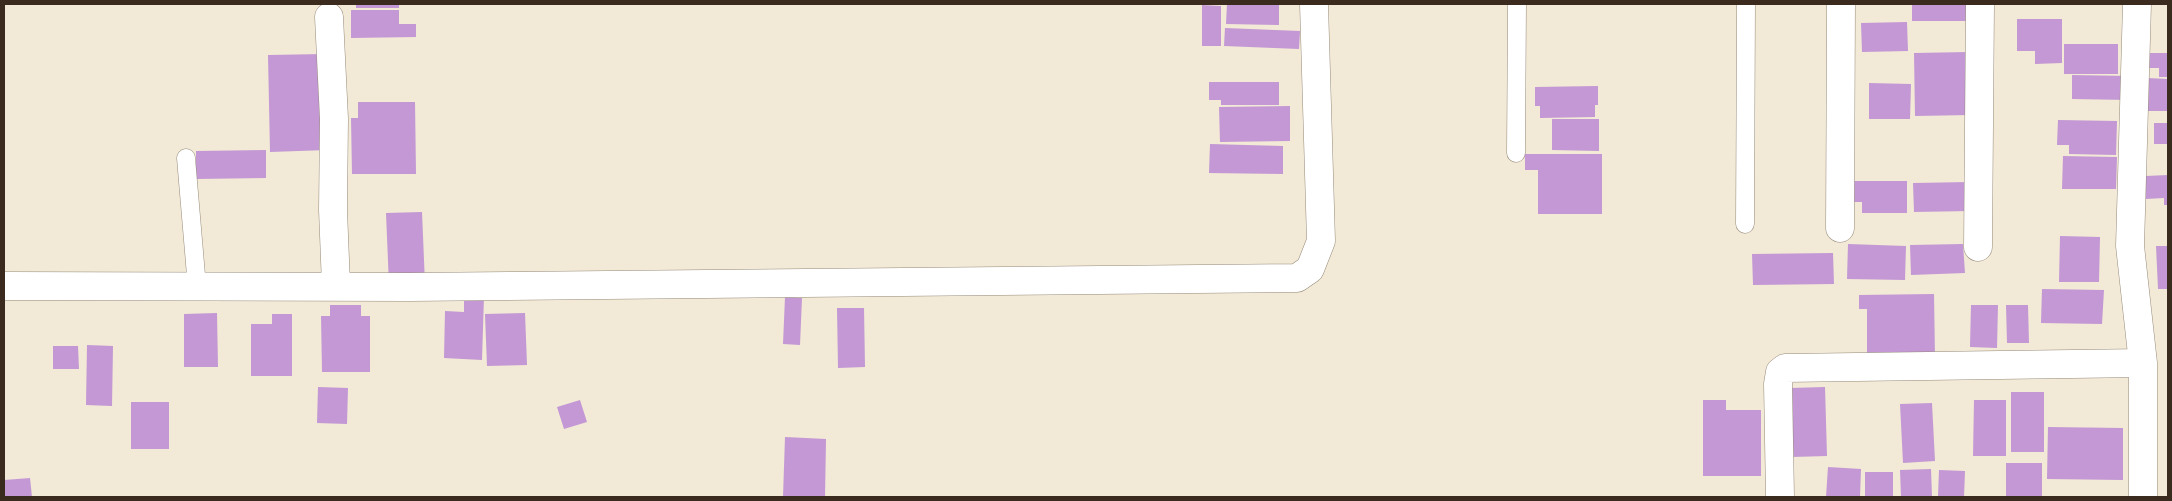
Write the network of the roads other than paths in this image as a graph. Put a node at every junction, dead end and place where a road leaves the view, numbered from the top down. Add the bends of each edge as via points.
1 (1314, 4) edge
2 (1517, 4) edge
3 (1746, 4) edge
4 (1841, 4) edge
5 (1980, 4) edge
6 (2137, 4) edge
7 (330, 18) dead end
8 (1516, 153) dead end
9 (186, 158) dead end
10 (1745, 224) dead end
11 (1840, 228) dead end
12 (1978, 247) dead end
13 (336, 285) junction
14 (4, 286) edge
15 (197, 287) junction
16 (2143, 362) junction
17 (1780, 497) edge
18 (2143, 497) edge

1 - 13 street via 1321,241 1310,269 1297,278 410,287
2 - 8 lane
3 - 10 lane
4 - 11 street
5 - 12 street
6 - 16 street via 2130,246
7 - 13 street
9 - 15 lane
13 - 15 street
14 - 15 street
16 - 17 street via 1785,368 1780,372 1778,384
16 - 18 street

